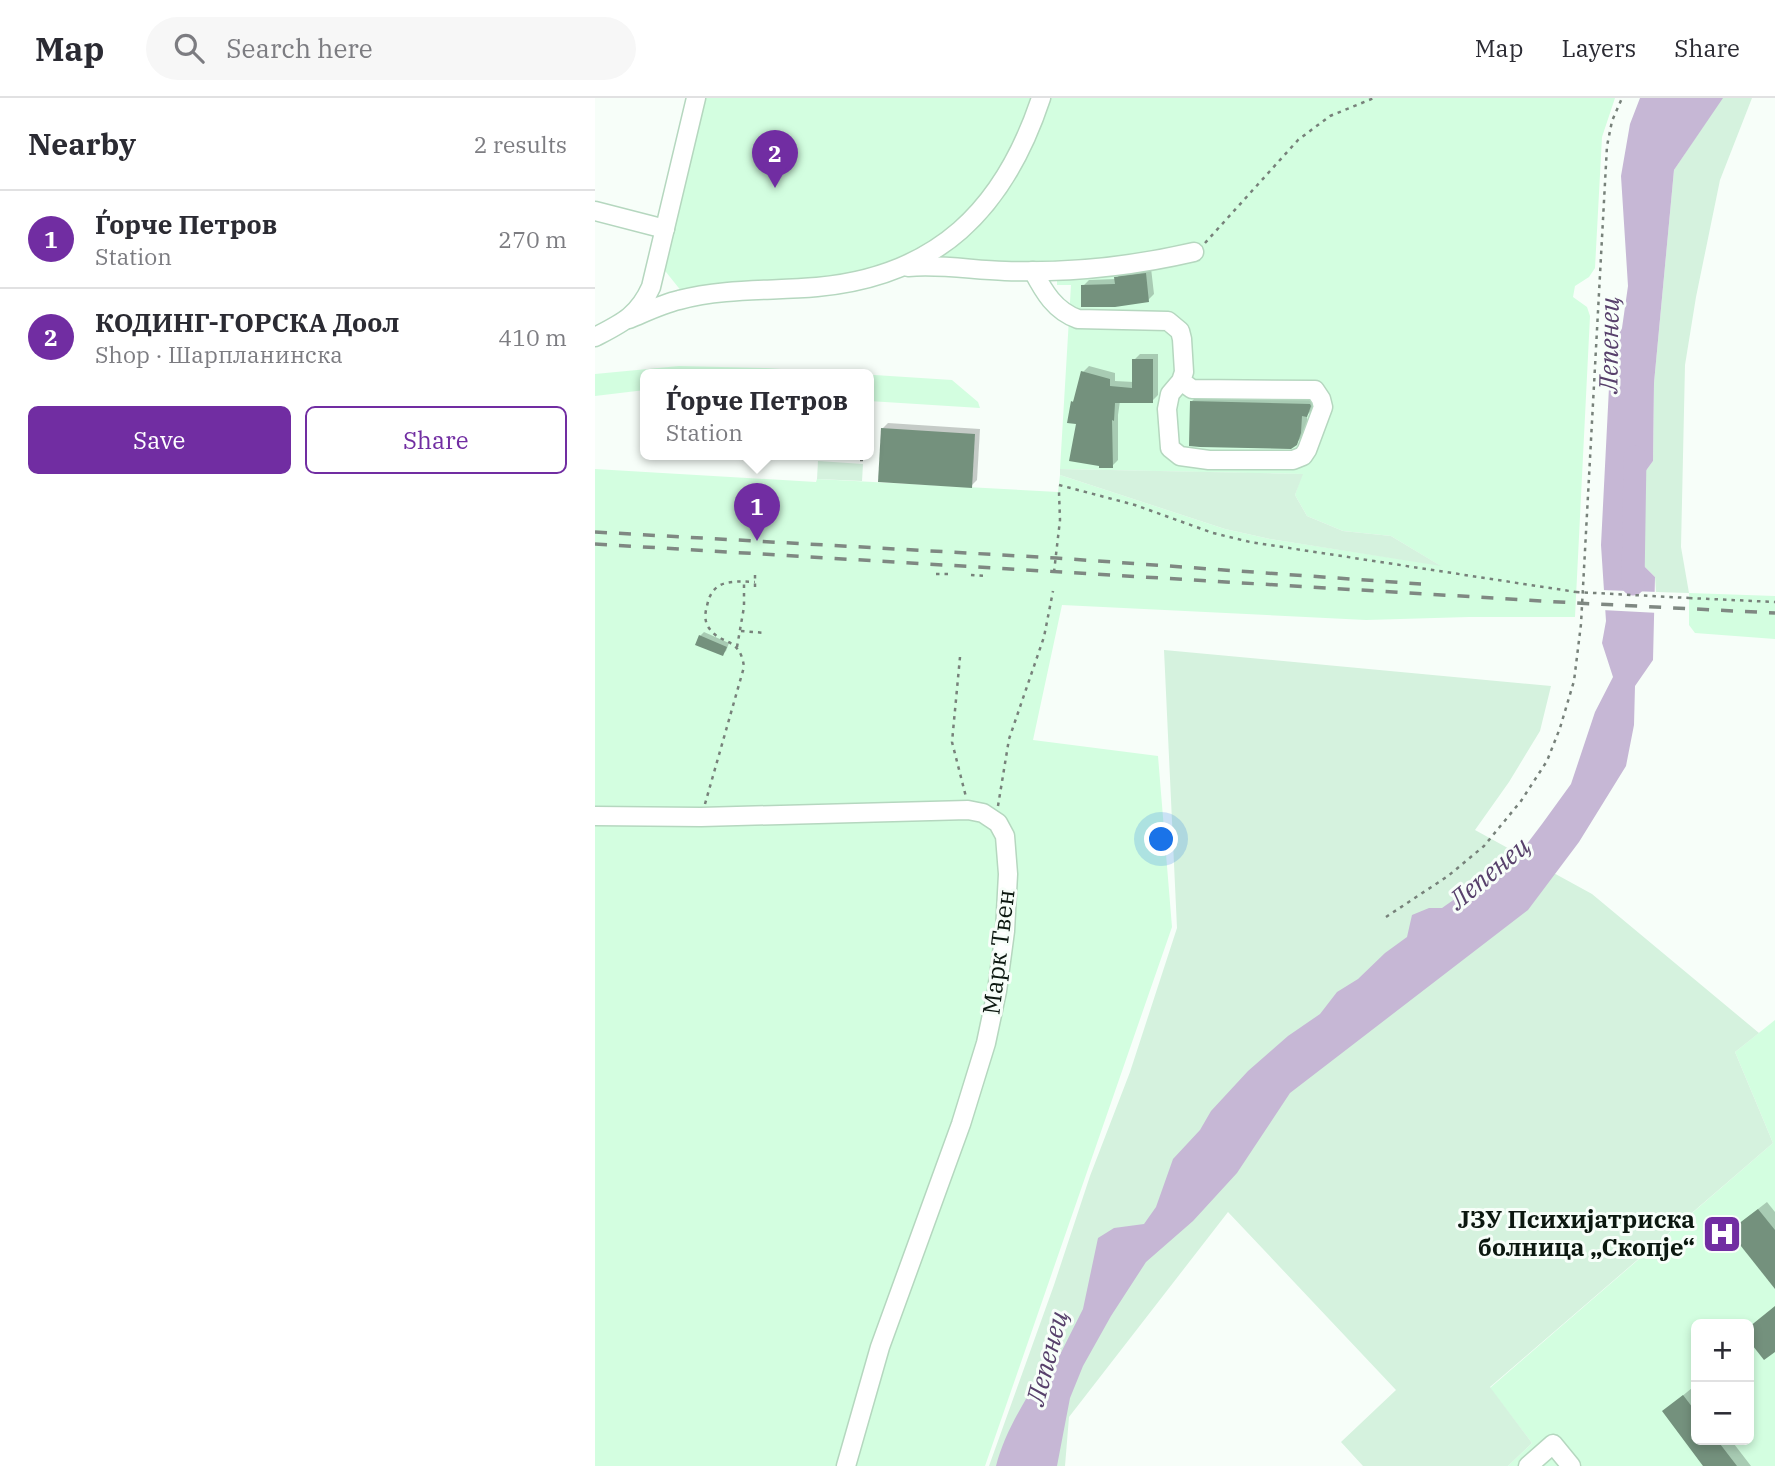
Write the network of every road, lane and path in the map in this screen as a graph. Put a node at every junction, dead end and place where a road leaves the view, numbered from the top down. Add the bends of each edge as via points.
1 (696, 98) edge
2 (1041, 98) edge
3 (1374, 98) edge
4 (1622, 98) edge
5 (595, 211) edge
6 (665, 229) junction
7 (1194, 252) joint
8 (897, 268) junction
9 (1033, 271) junction
10 (629, 319) junction
11 (595, 337) edge
12 (1181, 381) junction
13 (1059, 485) dead end
14 (1059, 492) dead end
15 (1054, 572) dead end
16 (936, 573) dead end
17 (755, 574) dead end
18 (953, 574) dead end
19 (971, 575) dead end
20 (988, 576) dead end
21 (744, 581) junction
22 (755, 582) junction
23 (754, 587) dead end
24 (1053, 592) dead end
25 (1775, 603) edge
26 (741, 631) junction
27 (766, 633) dead end
28 (737, 648) junction
29 (960, 657) dead end
30 (968, 810) junction
31 (595, 816) edge
32 (701, 817) junction
33 (997, 823) junction
34 (1386, 918) dead end
35 (846, 1466) edge
36 (1528, 1466) edge
37 (1571, 1466) edge

1 - 6 street
2 - 8 street via 996,194 949,240
3 - 7 path via 1330,116 1298,140
4 - 34 path via 1607,146 1574,681 1547,761 1521,800 1484,846
5 - 6 street
6 - 10 street via 651,287
7 - 9 street
8 - 9 street via 933,265
8 - 10 street via 828,286 692,297
9 - 12 street via 1065,314 1078,319 1174,324 1182,339
10 - 11 street
12 - 12 street via 1170,394 1167,410 1170,448 1180,456 1293,460 1307,450 1323,407 1314,390 1192,389
13 - 25 path, bridge via 1250,542 1576,592
14 - 15 path
16 - 18 path
17 - 22 path
19 - 20 path
21 - 22 path
21 - 26 path
21 - 28 path via 720,583 706,607 710,630
22 - 23 path
24 - 33 path via 1044,637 1009,739
26 - 27 path
26 - 28 path
28 - 32 path via 743,657 741,682
29 - 30 path via 952,742
30 - 32 street
30 - 33 street
31 - 32 street
33 - 35 street, Марк Твен via 1005,836 1009,874 997,991 986,1043 880,1347
36 - 37 street via 1553,1444

